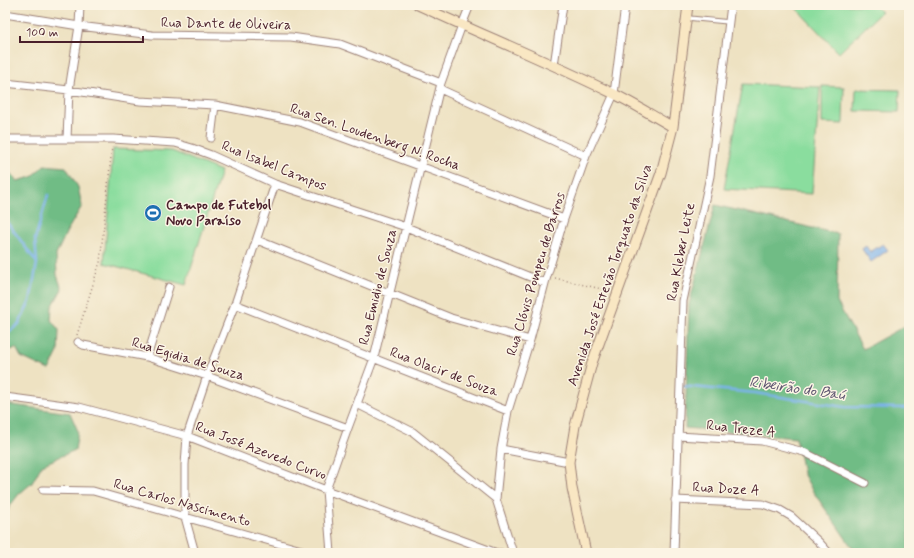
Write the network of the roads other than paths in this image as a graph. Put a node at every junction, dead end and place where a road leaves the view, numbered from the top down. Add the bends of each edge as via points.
1 (80, 5) edge
2 (418, 5) edge
3 (470, 5) edge
4 (564, 5) edge
5 (625, 5) edge
6 (688, 5) edge
7 (732, 5) edge
8 (5, 14) edge
9 (687, 18) junction
10 (729, 22) junction
11 (462, 25) junction
12 (79, 26) junction
13 (554, 65) junction
14 (5, 84) edge
15 (441, 86) junction
16 (69, 90) junction
17 (614, 94) junction
18 (215, 105) junction
19 (673, 127) junction
20 (211, 138) dead end
21 (5, 139) edge
22 (67, 139) junction
23 (586, 156) junction
24 (421, 166) junction
25 (275, 184) junction
26 (564, 219) junction
27 (406, 227) junction
28 (257, 240) junction
29 (545, 283) junction
30 (169, 286) dead end
31 (390, 294) junction
32 (235, 304) junction
33 (530, 340) junction
34 (78, 342) road end
35 (148, 357) junction
36 (374, 358) junction
37 (207, 376) junction
38 (5, 397) edge
39 (357, 404) junction
40 (508, 411) junction
41 (348, 428) junction
42 (187, 436) junction
43 (678, 436) junction
44 (501, 449) junction
45 (569, 462) junction
46 (865, 483) dead end
47 (43, 490) dead end
48 (326, 490) junction
49 (496, 499) junction
50 (676, 500) junction
51 (185, 517) junction
52 (195, 553) edge
53 (312, 553) edge
54 (331, 553) edge
55 (501, 553) edge
56 (513, 553) edge
57 (586, 553) edge
58 (674, 553) edge
59 (829, 553) edge

1 - 12 street
2 - 11 main road
3 - 11 street, Rua Emidio de Souza
4 - 13 street
5 - 17 street, Rua Clóvis Pompeu de Barros
6 - 9 main road, Avenida José Estevão Torquato da Silva
7 - 10 street, Rua Kleber Leite
8 - 12 street, Rua Dante de Oliveira
9 - 10 lane
9 - 19 main road, Avenida José Estevão Torquato da Silva
10 - 43 street, Rua Kleber Leite via 710,176 683,300
11 - 13 main road
11 - 15 street, Rua Emidio de Souza
12 - 15 street, Rua Dante de Oliveira via 152,35 291,37 340,44
12 - 16 street
13 - 17 main road
14 - 16 street, Rua Sen. Loudenberg N. Rocha
15 - 23 street, Rua Dante de Oliveira
15 - 24 street, Rua Emidio de Souza
16 - 18 street, Rua Sen. Loudenberg N. Rocha via 140,101
16 - 22 street
17 - 19 main road
17 - 23 street, Rua Clóvis Pompeu de Barros
18 - 20 street
18 - 24 street, Rua Sen. Loudenberg N. Rocha via 300,122
19 - 45 main road, Avenida José Estevão Torquato da Silva via 661,173 592,363 575,426
21 - 22 street, Rua Isabel Campos
22 - 25 street, Rua Isabel Campos via 175,143 212,155
23 - 26 street, Rua Clóvis Pompeu de Barros
24 - 26 street, Rua Sen. Loudenberg N. Rocha
24 - 27 street, Rua Emidio de Souza
25 - 27 street, Rua Isabel Campos
25 - 28 street
26 - 29 street, Rua Clóvis Pompeu de Barros
27 - 29 street, Rua Isabel Campos
27 - 31 street, Rua Emidio de Souza
28 - 31 street
28 - 32 street
29 - 33 street, Rua Clóvis Pompeu de Barros
30 - 35 street
31 - 33 street via 451,318
31 - 36 street, Rua Emidio de Souza
32 - 36 street, Rua Olacir de Souza
32 - 37 street
33 - 40 street, Rua Clóvis Pompeu de Barros
34 - 35 street, Rua Egidia de Souza
35 - 37 street, Rua Egidia de Souza
36 - 39 street, Rua Emidio de Souza
36 - 40 street, Rua Olacir de Souza
37 - 41 street, Rua Egidia de Souza
37 - 42 street
38 - 42 street, Rua José Azevedo Curvo via 79,408
39 - 41 street, Rua Emidio de Souza
39 - 49 street via 413,432
40 - 44 street, Rua Clóvis Pompeu de Barros
41 - 48 street, Rua Emidio de Souza
42 - 48 street, Rua José Azevedo Curvo
42 - 51 street
43 - 46 street, Rua Treze A via 762,441 804,452
43 - 50 street, Rua Kleber Leite
44 - 45 street
44 - 49 street, Rua Clóvis Pompeu de Barros
45 - 57 main road, Avenida José Estevão Torquato da Silva
47 - 51 street, Rua Carlos Nascimento via 93,491
48 - 54 street, Rua Emidio de Souza
48 - 55 street, Rua José Azevedo Curvo
49 - 56 street, Rua Clóvis Pompeu de Barros
50 - 58 street, Rua Kleber Leite
50 - 59 street, Rua Doze A via 763,504 792,517
51 - 52 street
51 - 53 street, Rua Carlos Nascimento

